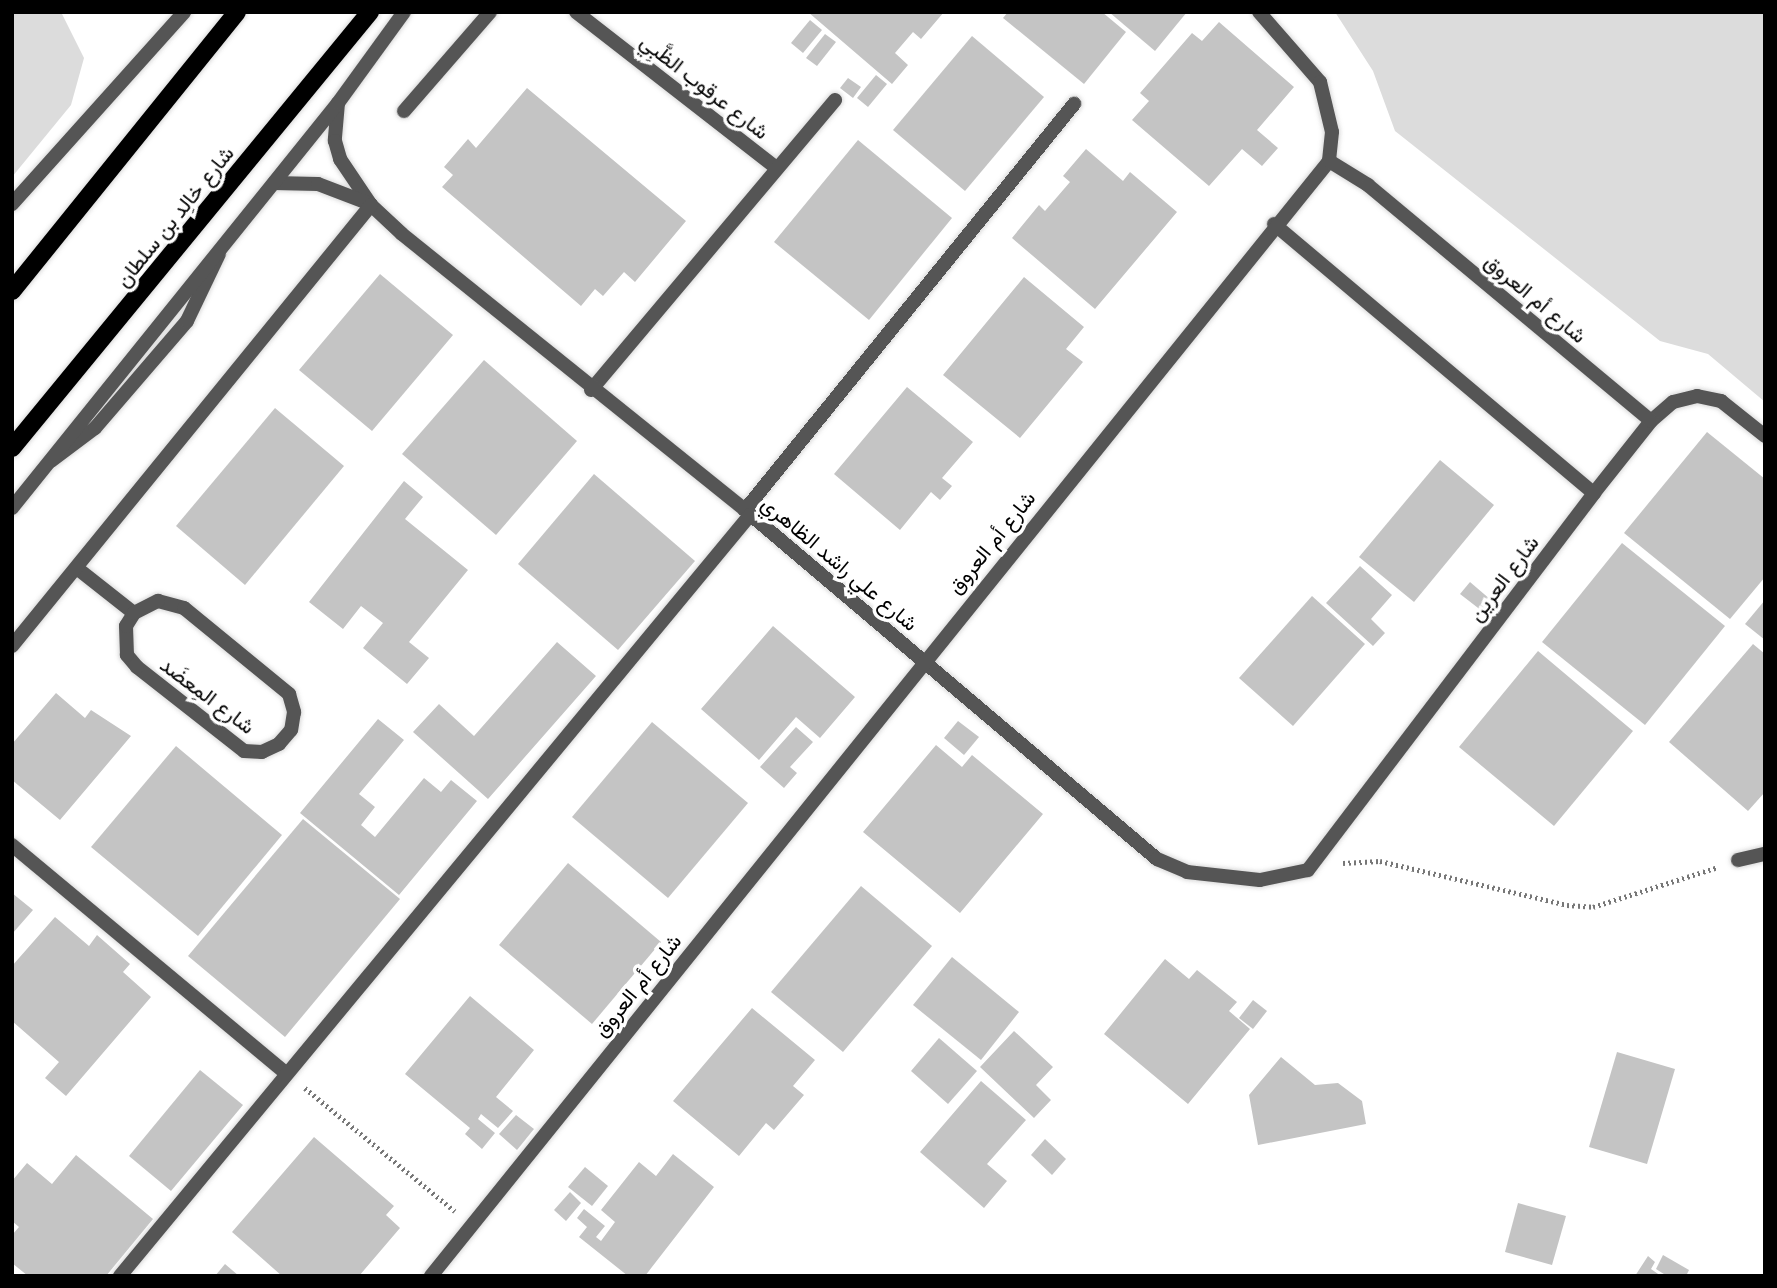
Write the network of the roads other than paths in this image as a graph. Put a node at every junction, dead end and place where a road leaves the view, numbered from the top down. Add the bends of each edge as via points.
1 (184, 12) edge
2 (237, 12) edge
3 (370, 12) edge
4 (404, 12) edge
5 (490, 12) edge
6 (576, 12) edge
7 (1259, 12) edge
8 (835, 100) dead end
9 (338, 103) junction
10 (1074, 104) dead end
11 (404, 111) dead end
12 (1329, 161) junction
13 (775, 167) junction
14 (274, 183) junction
15 (12, 204) edge
16 (371, 205) junction
17 (1274, 225) junction
18 (12, 291) edge
19 (591, 390) junction
20 (1650, 421) junction
21 (1765, 436) edge
22 (12, 448) edge
23 (1594, 494) junction
24 (12, 508) edge
25 (748, 512) junction
26 (78, 569) junction
27 (134, 613) junction
28 (12, 646) edge
29 (923, 660) junction
30 (12, 845) edge
31 (1765, 853) edge
32 (1738, 860) road end
33 (1308, 870) joint
34 (286, 1073) junction
35 (120, 1276) edge
36 (431, 1276) edge

1 - 15 street
2 - 18 main road
3 - 22 main road, شارع خالِد بن سلطان
4 - 9 street
5 - 11 street
6 - 13 street, شارع عرقوب الظَّبِي
7 - 12 street via 1320,82 1332,132
8 - 13 street
9 - 14 street
9 - 16 street via 335,141 340,159
10 - 25 street
12 - 17 street, شارع أم العروق
12 - 20 street, شارع أم العروق via 1368,185
13 - 19 street
14 - 16 street via 318,184
14 - 24 street
16 - 19 street, شارع علي راشد الظاهري
16 - 26 street
17 - 23 street
17 - 29 street, شارع أم العروق
19 - 25 street, شارع علي راشد الظاهري
20 - 21 street, شارع العرين via 1673,402 1697,396 1721,401
20 - 23 street, شارع العرين
23 - 33 street, شارع العرين
25 - 29 street, شارع علي راشد الظاهري
25 - 34 street
26 - 27 street
26 - 28 street
27 - 27 street, شارع المِعضَد via 124,641 136,667 244,751 262,752 279,744 291,730 294,712 289,694 184,608 158,601
29 - 33 street, شارع علي راشد الظاهري via 1157,859 1218,879 1260,880
29 - 36 street, شارع أم العروق
30 - 34 street
31 - 32 street
34 - 35 street

